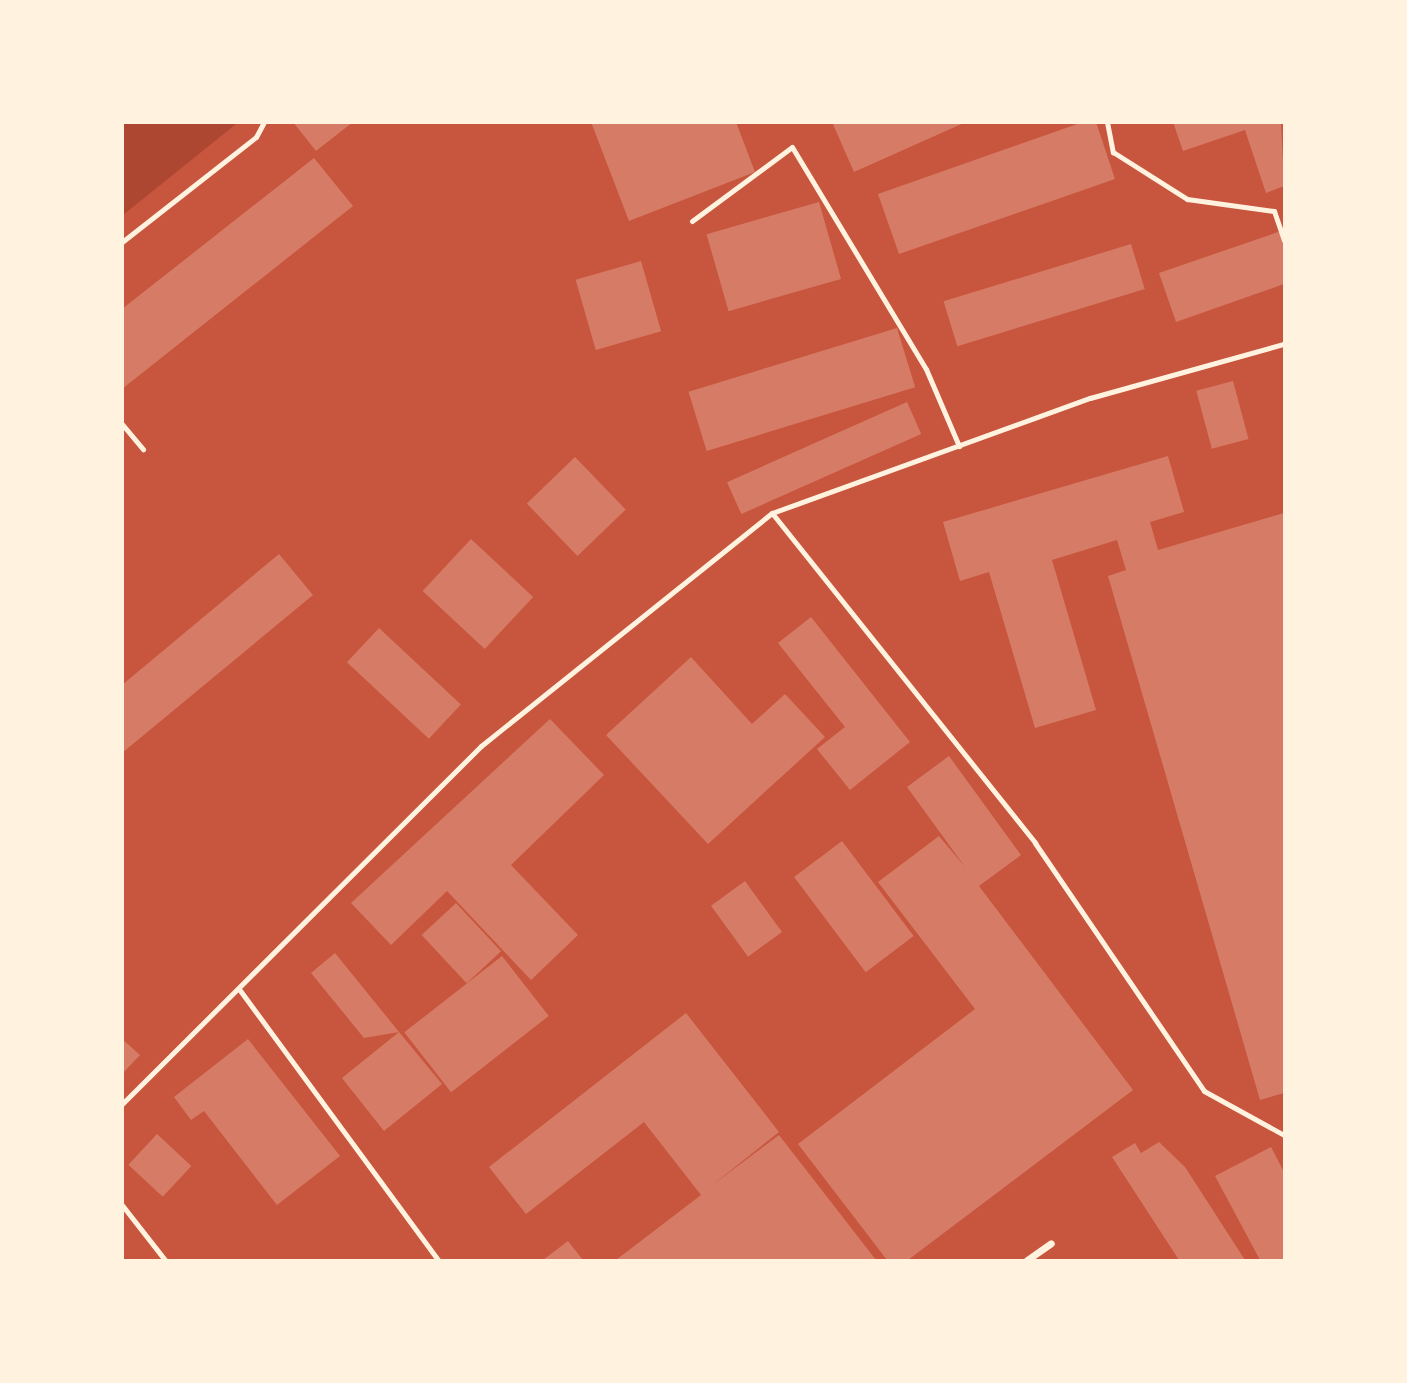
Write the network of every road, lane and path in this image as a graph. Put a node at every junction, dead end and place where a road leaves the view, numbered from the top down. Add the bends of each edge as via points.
1 (264, 122) edge
2 (1107, 122) edge
3 (692, 221) dead end
4 (1284, 240) edge
5 (122, 242) edge
6 (1284, 344) edge
7 (122, 424) edge
8 (958, 446) junction
9 (143, 449) dead end
10 (772, 513) junction
11 (239, 989) junction
12 (122, 1104) edge
13 (1284, 1135) edge
14 (122, 1205) edge
15 (1051, 1243) dead end
16 (165, 1261) edge
17 (438, 1261) edge
18 (1027, 1261) edge

1 - 5 lane via 256,137
2 - 4 lane via 1113,152 1187,200 1273,211
3 - 8 lane via 792,148 926,369
6 - 8 lane via 1090,398
7 - 9 lane
8 - 10 lane
10 - 11 lane via 481,746
10 - 13 lane via 1035,843 1204,1091
11 - 12 lane
11 - 17 lane
14 - 16 lane
15 - 18 street

